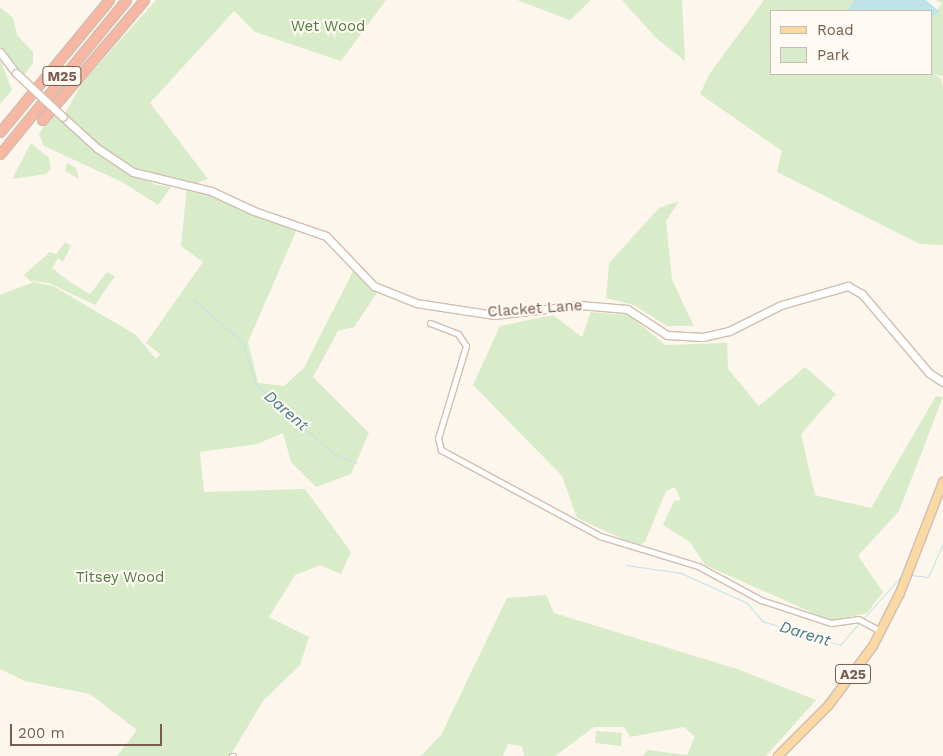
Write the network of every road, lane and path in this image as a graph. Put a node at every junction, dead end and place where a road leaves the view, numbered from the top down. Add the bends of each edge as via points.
1 (109, 0) edge
2 (126, 0) edge
3 (144, 0) edge
4 (0, 52) edge
5 (42, 120) dead end
6 (0, 132) edge
7 (0, 154) edge
8 (430, 323) dead end
9 (943, 382) edge
10 (943, 482) edge
11 (881, 631) junction
12 (778, 756) edge

1 - 6 highway, M25
2 - 7 highway, M25
3 - 5 highway, M25
4 - 9 street, Clacket Lane, bridge via 16,72 97,148 133,172 211,191 254,212 326,236 374,286 416,303 494,315 580,305 627,309 667,335 703,337 724,333 780,305 848,286 868,300 929,373
8 - 11 street via 458,334 466,346 438,438 441,450 600,536 698,566 770,602 832,623 858,619
10 - 11 main road, A25 via 908,575
11 - 12 main road, A25 via 828,706

